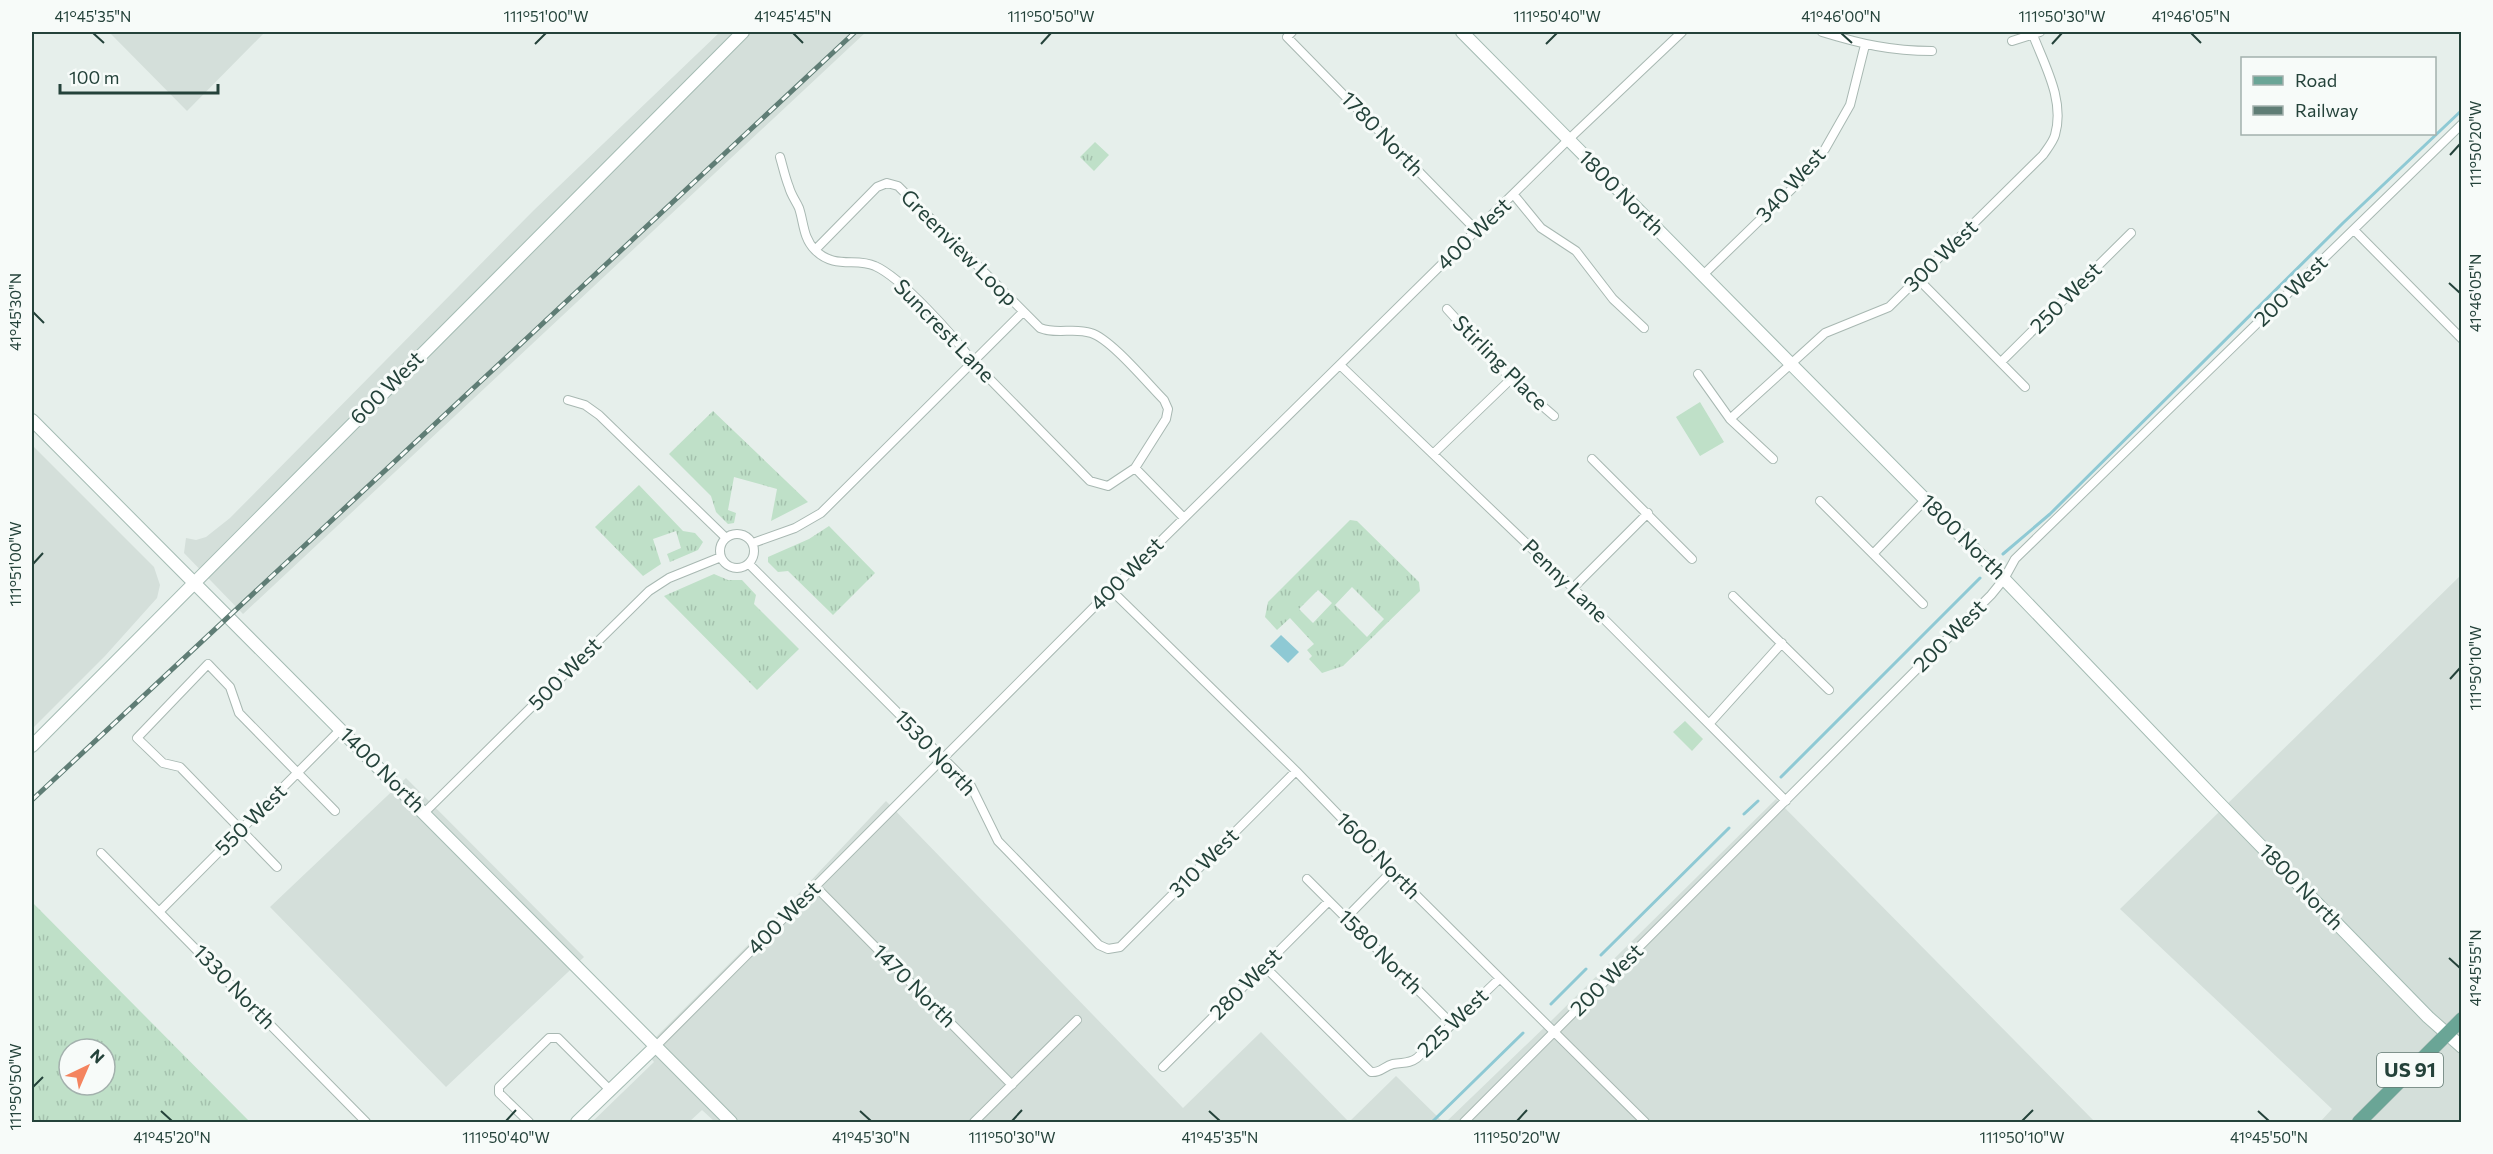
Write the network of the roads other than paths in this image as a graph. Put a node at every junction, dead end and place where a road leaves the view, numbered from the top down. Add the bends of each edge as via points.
1 (743, 32) edge
2 (1462, 32) edge
3 (1682, 32) edge
4 (1822, 32) edge
5 (2037, 33) edge
6 (1289, 34) edge
7 (2012, 41) dead end
8 (1865, 45) junction
9 (1932, 51) dead end
10 (2462, 124) edge
11 (1568, 140) junction
12 (780, 157) dead end
13 (1514, 195) junction
14 (2354, 230) junction
15 (1477, 231) junction
16 (2131, 233) dead end
17 (815, 250) junction
18 (1703, 275) junction
19 (1918, 279) junction
20 (1446, 309) dead end
21 (1023, 312) junction
22 (1644, 328) dead end
23 (2462, 339) edge
24 (972, 361) junction
25 (2001, 362) junction
26 (1791, 363) junction
27 (1340, 365) junction
28 (1698, 375) dead end
29 (1511, 379) junction
30 (2025, 387) dead end
31 (568, 400) dead end
32 (1554, 416) dead end
33 (1730, 419) junction
34 (32, 420) edge
35 (1433, 454) junction
36 (1592, 459) dead end
37 (1773, 459) dead end
38 (1135, 468) junction
39 (1926, 500) junction
40 (1820, 501) dead end
41 (1648, 513) junction
42 (1184, 518) junction
43 (725, 537) junction
44 (753, 543) junction
45 (1873, 554) junction
46 (721, 557) junction
47 (1692, 559) dead end
48 (749, 564) junction
49 (2004, 579) junction
50 (195, 581) junction
51 (1573, 588) junction
52 (1111, 590) junction
53 (1733, 596) dead end
54 (1923, 604) dead end
55 (1782, 643) junction
56 (1829, 690) dead end
57 (1709, 724) junction
58 (341, 729) junction
59 (32, 746) edge
60 (943, 758) junction
61 (1296, 771) junction
62 (296, 774) junction
63 (1786, 801) junction
64 (334, 811) dead end
65 (424, 813) junction
66 (240, 831) junction
67 (101, 853) dead end
68 (277, 867) dead end
69 (1392, 871) junction
70 (1307, 879) dead end
71 (816, 887) junction
72 (1329, 901) junction
73 (160, 911) junction
74 (1346, 918) junction
75 (1108, 949) joint
76 (1264, 966) junction
77 (1499, 978) junction
78 (2462, 1019) edge
79 (1077, 1020) dead end
80 (1452, 1024) junction
81 (1554, 1031) junction
82 (2446, 1034) junction
83 (656, 1046) junction
84 (2462, 1047) edge
85 (1163, 1066) dead end
86 (1012, 1085) junction
87 (610, 1090) junction
88 (366, 1122) edge
89 (529, 1122) edge
90 (577, 1122) edge
91 (731, 1122) edge
92 (974, 1122) edge
93 (1464, 1122) edge
94 (1646, 1122) edge
95 (2359, 1122) edge

1 - 50 street, 600 West
2 - 11 street, 1800 North
3 - 11 street, 400 West
4 - 8 street
5 - 7 street
5 - 19 street, 300 West via 2054,88 2055,135 2043,155
6 - 15 street, 1780 North
8 - 9 street via 1898,51
8 - 18 street, 340 West via 1850,105 1825,149 1800,181
10 - 14 street, 200 West
11 - 13 street, 400 West
11 - 18 street, 1800 North
12 - 17 street via 807,240
13 - 15 street, 400 West
13 - 22 street via 1541,228 1576,251 1613,299
14 - 23 street
14 - 49 street, 200 West via 2015,559
15 - 27 street, 400 West
16 - 25 street, 250 West
17 - 21 street, Greenview Loop via 877,187 887,183 898,186
17 - 24 street, Suncrest Lane via 828,259 872,264 888,272 956,339
18 - 26 street, 1800 North
19 - 25 street
19 - 26 street, 300 West via 1889,308 1825,333
20 - 29 street, Stirling Place
21 - 24 street
21 - 38 street, Greenview Loop via 1052,333 1094,333 1164,400 1168,409 1166,419
24 - 38 street, Suncrest Lane via 1090,481 1108,486
24 - 44 street via 821,513 795,528
25 - 30 street
26 - 33 street, 300 West
26 - 39 street, 1800 North
27 - 35 street, Penny Lane
27 - 42 street, 400 West
28 - 33 street
29 - 32 street, Stirling Place
29 - 35 street
31 - 43 street via 599,415
33 - 37 street
34 - 50 street, 1400 North
35 - 51 street, Penny Lane
36 - 41 street
38 - 42 street
39 - 45 street
39 - 49 street, 1800 North
40 - 45 street
41 - 47 street
41 - 51 street
42 - 52 street, 400 West
43 - 44 street via 741,533
43 - 46 street
44 - 48 street via 754,554
45 - 54 street
46 - 48 street via 733,568
46 - 65 street, 500 West via 669,578 649,591
48 - 60 street, 1530 North
49 - 63 street, 200 West
49 - 82 street, 1800 North
50 - 58 street, 1400 North
50 - 59 street, 600 West
51 - 57 street, Penny Lane
52 - 60 street, 400 West
52 - 61 street, 1600 North
53 - 55 street
55 - 56 street
55 - 57 street
57 - 63 street, Penny Lane
58 - 62 street, 550 West
58 - 65 street, 1400 North
60 - 71 street, 400 West
60 - 75 street, 1530 North via 971,786 998,841 1098,945
61 - 69 street, 1600 North
61 - 75 street, 310 West via 1120,946
62 - 64 street
62 - 66 street, 550 West
62 - 66 street via 239,713 230,687 208,664 137,738 163,763 180,767
63 - 81 street, 200 West
65 - 83 street, 1400 North
66 - 68 street
66 - 73 street, 550 West
67 - 73 street, 1330 North
69 - 74 street
69 - 77 street, 1600 North
70 - 72 street, 1580 North
71 - 83 street, 400 West
71 - 86 street, 1470 North
72 - 74 street, 1580 North
72 - 76 street, 280 West
73 - 88 street, 1330 North
74 - 80 street, 1580 North
76 - 80 street, 225 West via 1371,1072 1412,1062
76 - 85 street, 280 West
77 - 80 street, 225 West
77 - 81 street, 1600 North
78 - 82 main road, US 91
79 - 86 street
81 - 93 street, 200 West
81 - 94 street, 1600 North
82 - 84 street, 1800 North
82 - 95 main road, US 91
83 - 87 street, 400 West
83 - 91 street, 1400 North
86 - 92 street
87 - 89 street via 558,1038 549,1038 500,1087 499,1094
87 - 90 street, 400 West

